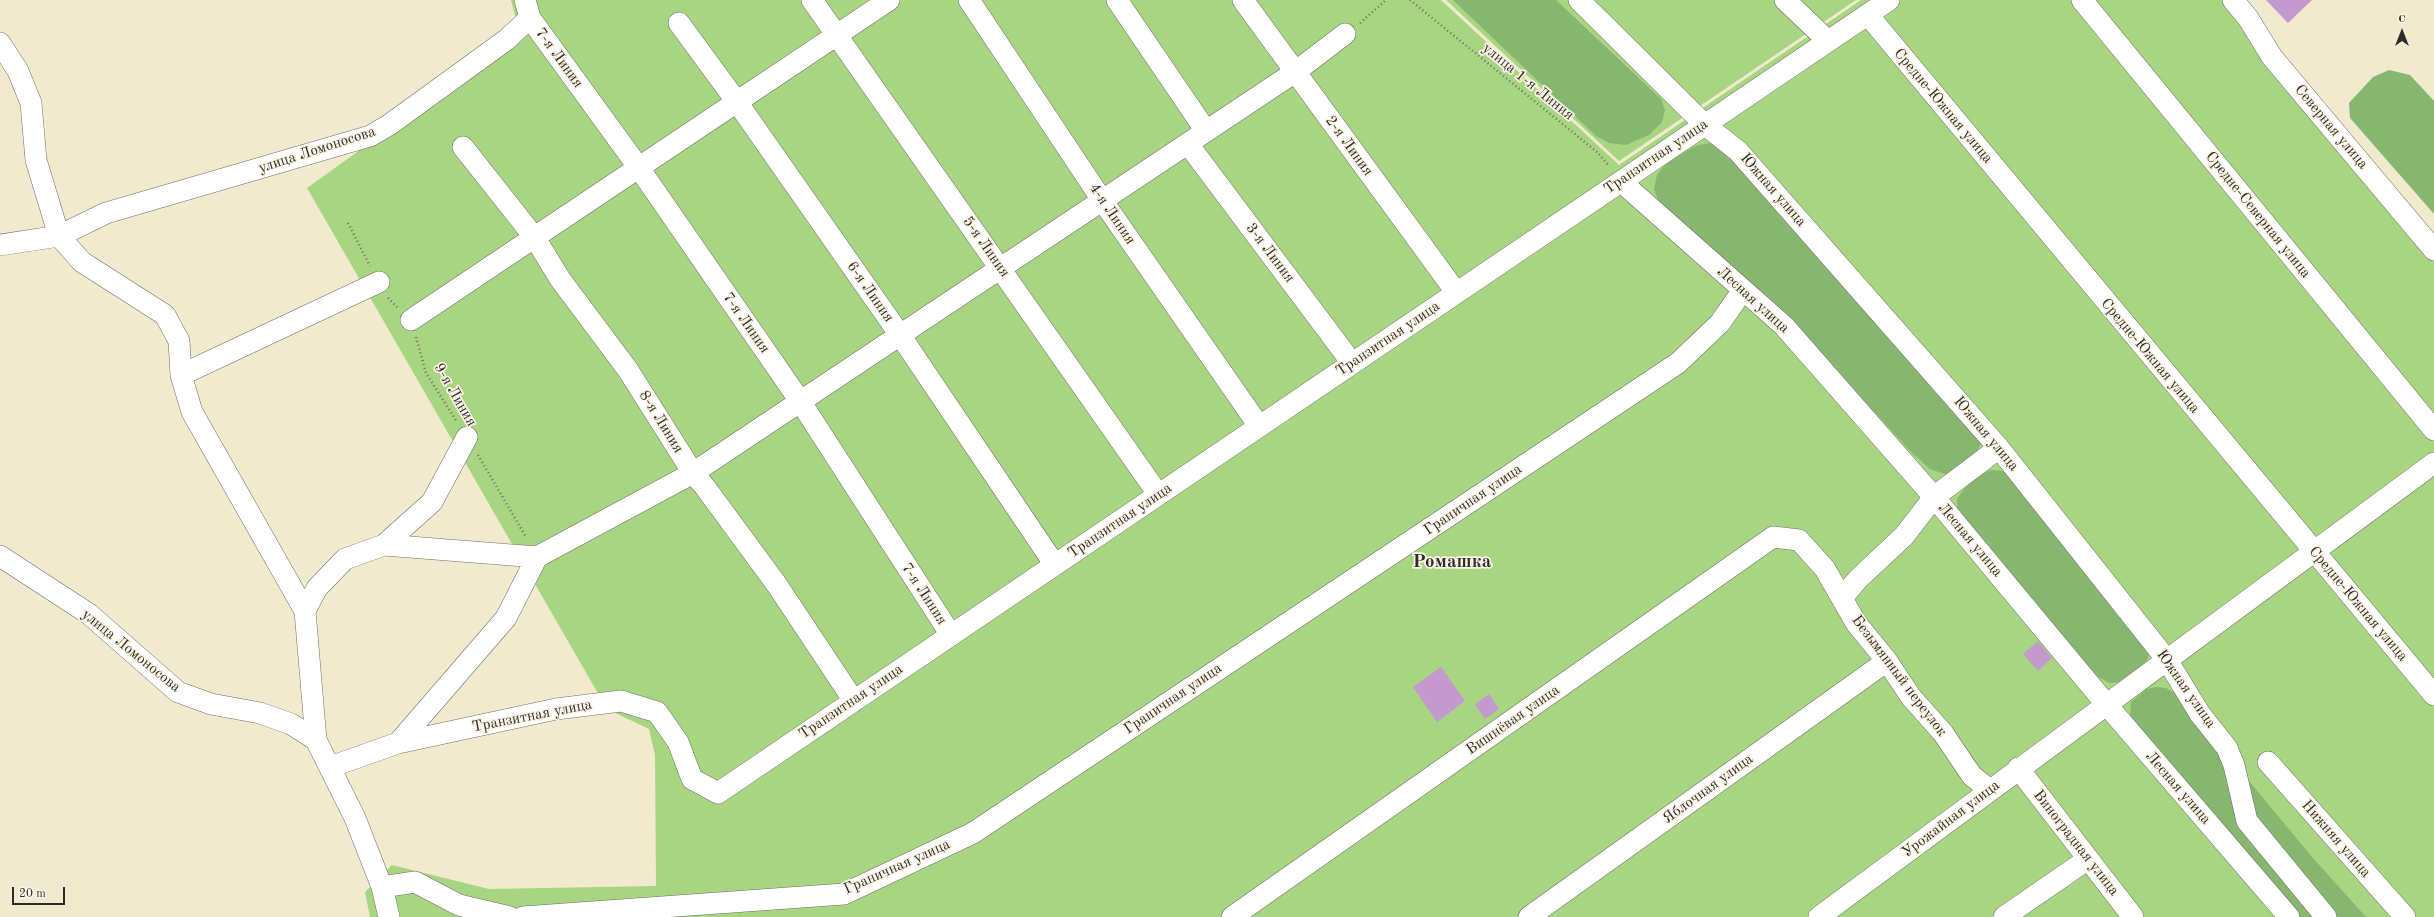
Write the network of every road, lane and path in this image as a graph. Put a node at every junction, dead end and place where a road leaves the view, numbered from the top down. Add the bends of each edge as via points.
1 (812, 0) edge
2 (889, 0) edge
3 (969, 0) edge
4 (1117, 0) edge
5 (1243, 0) edge
6 (1386, 0) edge
7 (1410, 0) edge
8 (1579, 0) edge
9 (1785, 0) edge
10 (1889, 0) edge
11 (2082, 0) edge
12 (2233, 0) edge
13 (528, 9) edge
14 (1868, 15) junction
15 (680, 23) dead end
16 (1345, 34) joint
17 (836, 36) junction
18 (1828, 41) junction
19 (0, 44) edge
20 (1295, 72) junction
21 (737, 102) junction
22 (1704, 124) junction
23 (1206, 131) junction
24 (1188, 144) junction
25 (463, 147) dead end
26 (639, 168) junction
27 (1624, 184) junction
28 (1102, 200) junction
29 (348, 223) dead end
30 (59, 236) junction
31 (535, 238) junction
32 (0, 245) edge
33 (2434, 250) edge
34 (1001, 268) junction
35 (379, 282) junction
36 (1743, 290) junction
37 (1456, 292) junction
38 (411, 320) junction
39 (900, 335) junction
40 (1352, 363) junction
41 (181, 376) junction
42 (800, 401) junction
43 (1259, 426) junction
44 (2434, 430) edge
45 (467, 437) junction
46 (1999, 448) junction
47 (2434, 463) edge
48 (693, 473) junction
49 (1158, 494) junction
50 (1934, 497) junction
51 (1799, 540) joint
52 (384, 545) junction
53 (2314, 552) junction
54 (0, 556) edge
55 (537, 556) junction
56 (1055, 564) junction
57 (1843, 597) junction
58 (305, 611) junction
59 (951, 635) junction
60 (2167, 660) junction
61 (1887, 661) junction
62 (2434, 695) edge
63 (854, 701) junction
64 (2106, 704) junction
65 (316, 740) junction
66 (398, 743) junction
67 (2268, 762) dead end
68 (330, 767) junction
69 (2018, 768) junction
70 (1990, 790) junction
71 (2088, 859) junction
72 (382, 887) junction
73 (389, 917) edge
74 (510, 917) edge
75 (524, 917) edge
76 (1232, 917) edge
77 (1529, 917) edge
78 (1819, 917) edge
79 (2004, 917) edge
80 (2133, 917) edge
81 (2289, 917) edge
82 (2326, 917) edge
83 (2405, 917) edge

1 - 17 street, 5-я Линия
2 - 17 street
3 - 28 street, 4-я Линия
4 - 23 street
5 - 20 street, 2-я Линия
6 - 16 path
7 - 27 path, улица 1-я Линия via 1597,152
8 - 22 street, Южная улица
9 - 18 street
10 - 14 street, Транзитная улица
11 - 44 street, Средне-Северная улица
12 - 33 street, Северная улица via 2248,18 2272,57
13 - 26 street, 7-я Линия
13 - 30 street, улица Ломоносова via 500,44 370,136 106,213
14 - 18 street, Транзитная улица
14 - 53 street, Средне-Южная улица
15 - 21 street, 6-я Линия
16 - 20 street
17 - 21 street
17 - 34 street, 5-я Линия
18 - 22 street, Транзитная улица
19 - 30 street via 18,71 31,103 36,160
20 - 23 street
20 - 37 street, 2-я Линия
21 - 26 street
21 - 39 street, 6-я Линия
22 - 27 street, Транзитная улица
22 - 46 street, Южная улица via 1738,151
23 - 24 street
24 - 28 street
24 - 40 street, 3-я Линия
25 - 31 street, 8-я Линия
26 - 31 street
26 - 42 street, 7-я Линия
27 - 36 street, Лесная улица
27 - 37 street, Транзитная улица
28 - 34 street
28 - 43 street, 4-я Линия
29 - 35 path
30 - 32 street, улица Ломоносова
30 - 41 street via 82,262 165,315 179,341
31 - 38 street
31 - 48 street, 8-я Линия via 560,278 628,370
34 - 39 street
34 - 49 street, 5-я Линия
35 - 38 path via 388,300
35 - 41 street
36 - 50 street, Лесная улица via 1784,326
36 - 75 street, Граничная улица via 1720,322 1678,363 973,833 844,894
37 - 40 street, Транзитная улица
38 - 45 path, 9-я Линия via 426,373
39 - 42 street
39 - 56 street, 6-я Линия
40 - 43 street, Транзитная улица
41 - 58 street via 192,412
42 - 48 street
42 - 59 street, 7-я Линия
43 - 49 street, Транзитная улица
45 - 52 street via 432,502
45 - 55 path, 9-я Линия
46 - 50 street
46 - 60 street, Южная улица
47 - 53 street, Урожайная улица
48 - 55 street
48 - 63 street, 8-я Линия via 777,585
49 - 56 street, Транзитная улица
50 - 57 street via 1904,536 1858,578
50 - 64 street, Лесная улица
51 - 57 street, Безымянный переулок via 1825,569
51 - 76 street, Вишнёвая улица via 1773,537
52 - 55 street
52 - 58 street via 345,559 317,588
53 - 60 street, Урожайная улица
53 - 62 street, Средне-Южная улица
54 - 65 street, улица Ломоносова via 89,614 178,692 211,704 260,713 291,724
55 - 66 street via 506,618
56 - 59 street, Транзитная улица
57 - 61 street, Безымянный переулок via 1856,622
58 - 65 street
59 - 63 street, Транзитная улица
60 - 64 street, Урожайная улица
60 - 82 street, Южная улица via 2200,714 2227,748 2234,765 2247,821
61 - 70 street, Безымянный переулок via 1912,697 1943,733 1972,776
61 - 77 street, Яблочная улица
63 - 66 street, Транзитная улица via 718,793 692,780 678,742 657,712 621,701 556,709
64 - 69 street, Урожайная улица
64 - 81 street, Лесная улица
65 - 68 street, улица Ломоносова
66 - 68 street, Транзитная улица
67 - 83 street, Нижняя улица
68 - 72 street, улица Ломоносова via 355,818
69 - 70 street, Урожайная улица
69 - 71 street, Виноградная улица
70 - 78 street, Урожайная улица
71 - 79 street
71 - 80 street, Виноградная улица
72 - 73 street, улица Ломоносова
72 - 74 street via 415,882 459,905

